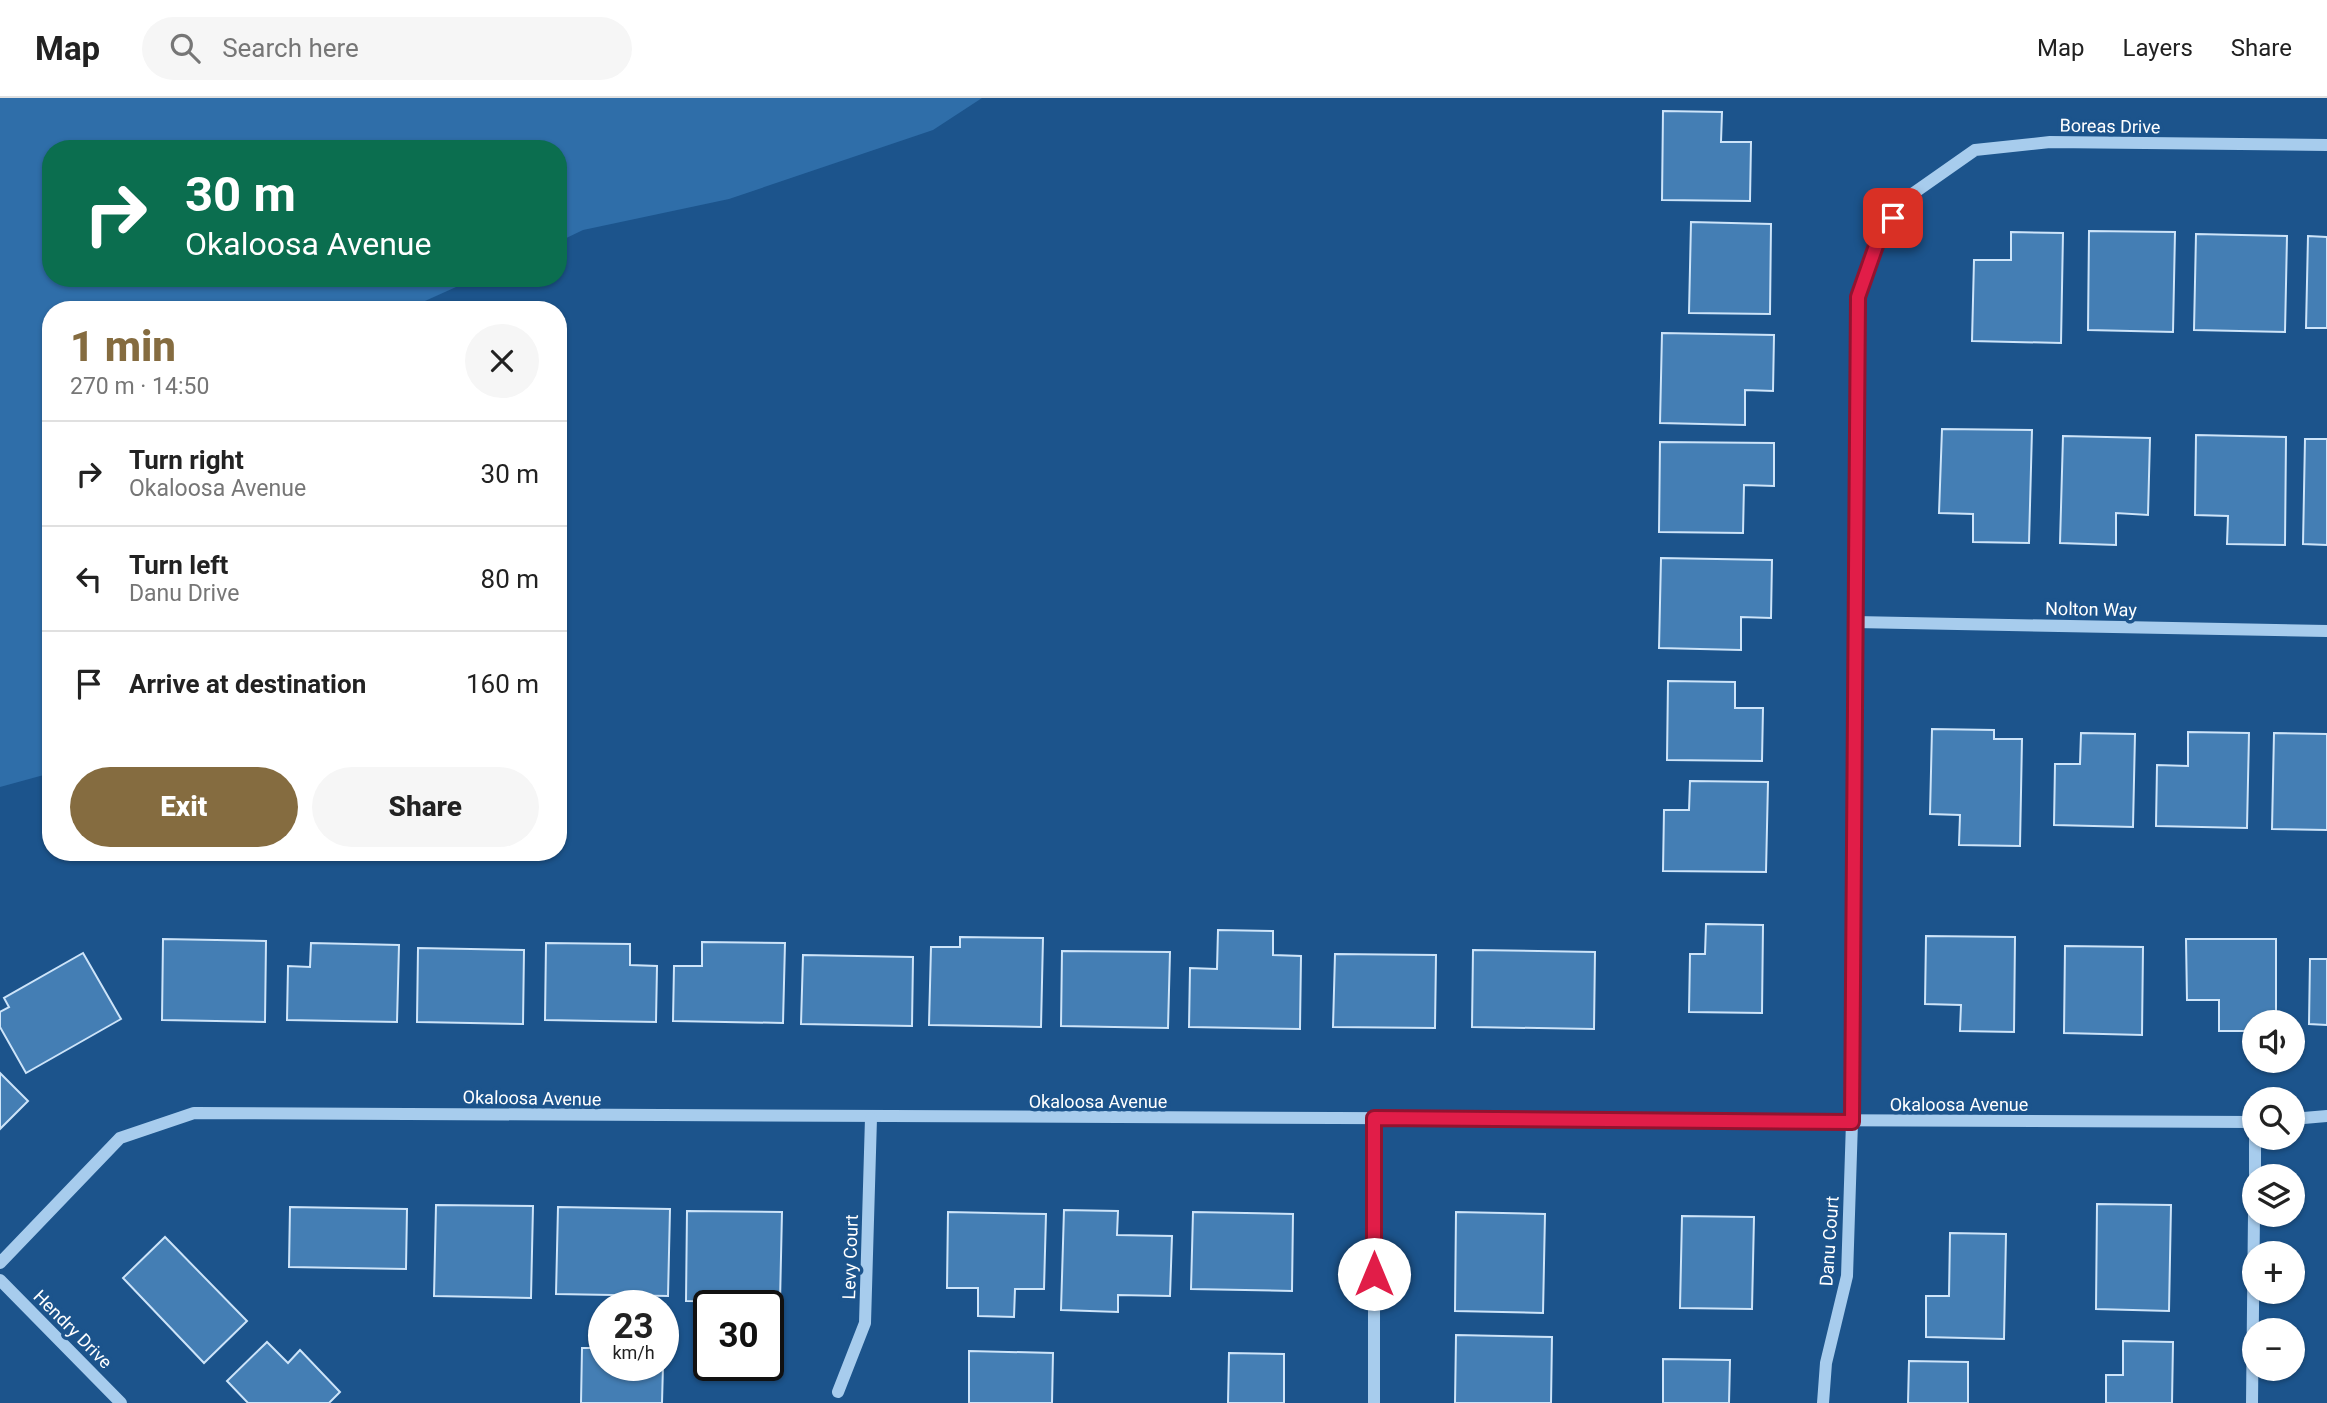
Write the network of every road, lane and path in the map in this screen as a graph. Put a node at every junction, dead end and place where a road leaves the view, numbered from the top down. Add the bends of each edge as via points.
1 (2327, 145) edge
2 (1908, 197) joint
3 (1855, 622) junction
4 (2327, 631) edge
5 (2327, 1116) edge
6 (871, 1118) junction
7 (1374, 1118) junction
8 (2305, 1118) edge
9 (1852, 1122) junction
10 (2242, 1122) edge
11 (2254, 1227) edge
12 (0, 1263) edge
13 (0, 1280) edge
14 (838, 1392) dead end
15 (121, 1403) edge
16 (1374, 1403) edge
17 (1824, 1403) edge
18 (2252, 1403) edge

1 - 2 street, Boreas Drive via 2050,142 1975,150
2 - 3 street, Danu Court via 1878,240 1858,297
3 - 4 street, Nolton Way
3 - 9 street, Danu Court
5 - 8 street
6 - 7 street, Okaloosa Avenue
6 - 12 street, Okaloosa Avenue via 194,1113 120,1138
6 - 14 street, Levy Court via 866,1323
7 - 9 street, Okaloosa Avenue
7 - 16 street
9 - 10 street, Okaloosa Avenue
9 - 17 street, Danu Court via 1847,1276 1826,1363
11 - 18 street
13 - 15 street, Hendry Drive

